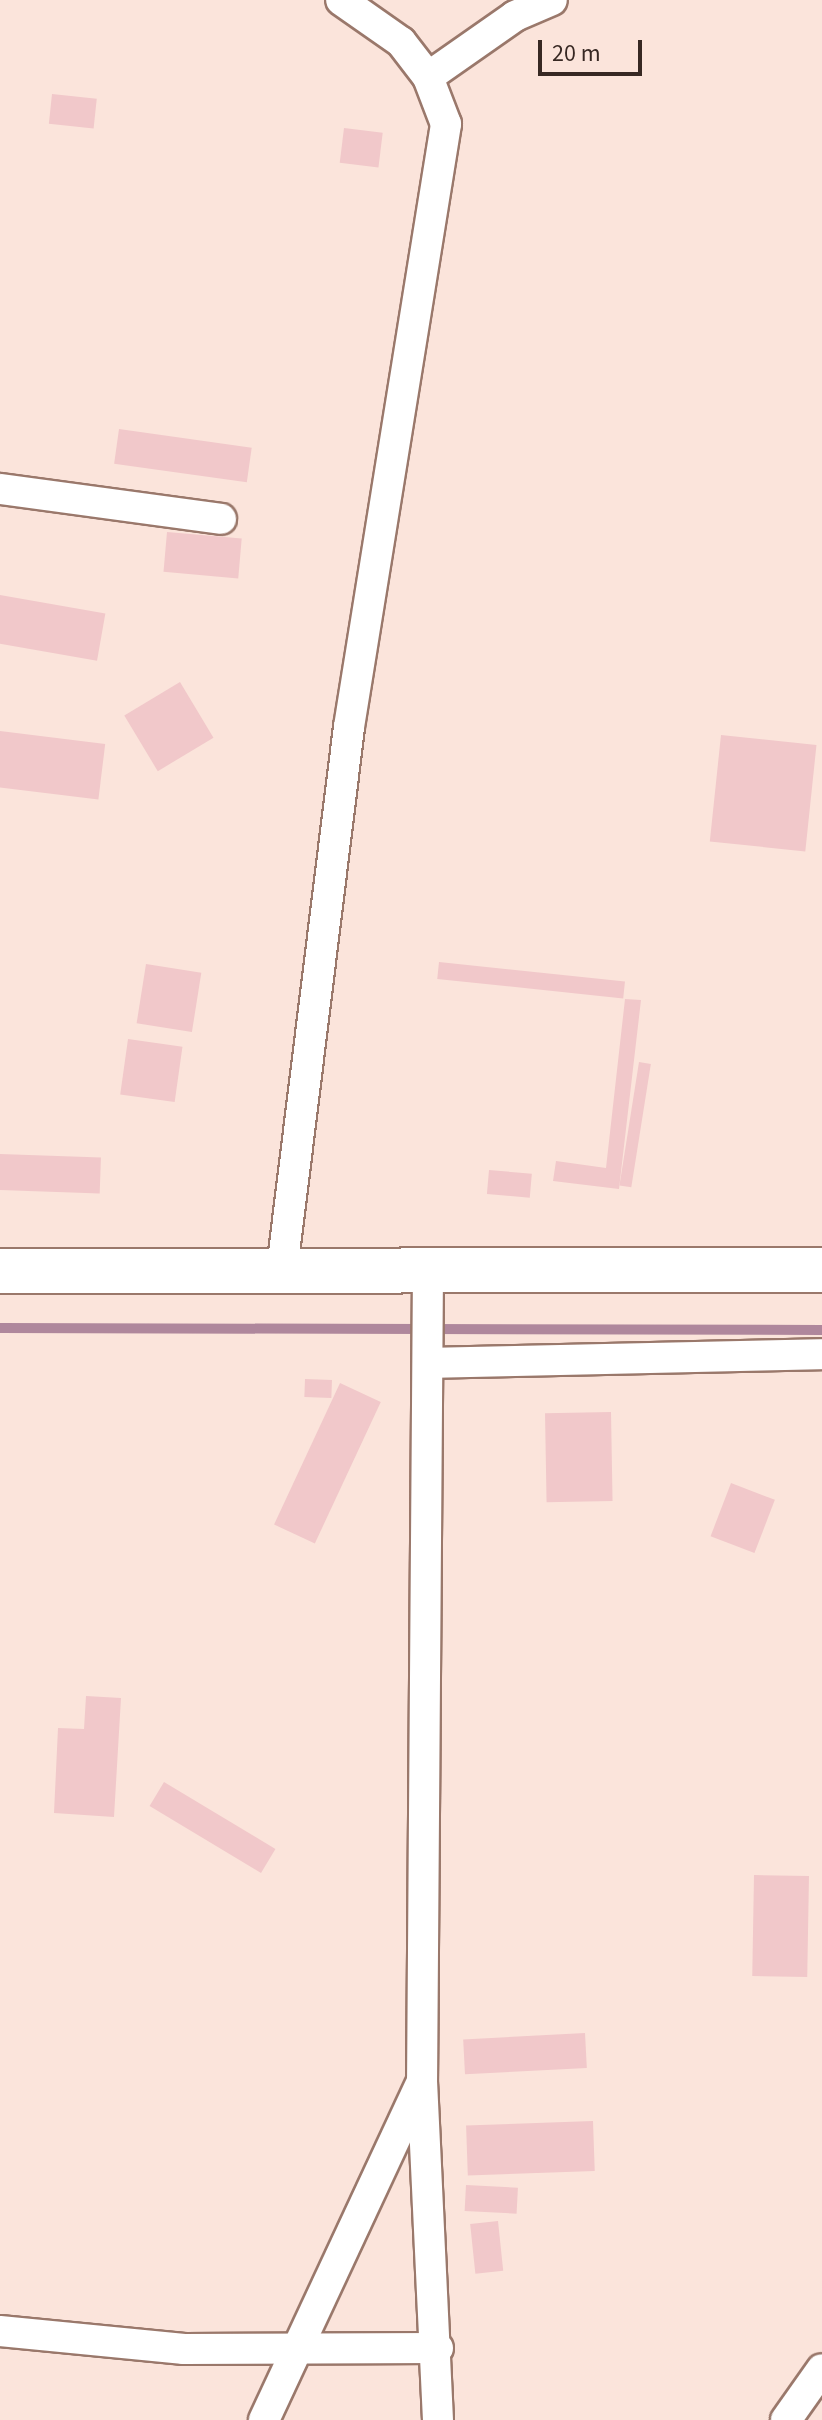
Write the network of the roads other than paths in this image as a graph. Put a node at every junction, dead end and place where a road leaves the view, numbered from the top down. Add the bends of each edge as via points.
1 (341, 0) edge
2 (552, 0) edge
3 (428, 77) junction
4 (0, 489) edge
5 (221, 519) dead end
6 (282, 1269) junction
7 (428, 1269) junction
8 (822, 1270) edge
9 (0, 1271) edge
10 (822, 1354) edge
11 (429, 1363) junction
12 (422, 2081) junction
13 (0, 2331) edge
14 (299, 2347) junction
15 (438, 2348) junction
16 (822, 2369) edge
17 (264, 2420) edge
18 (438, 2420) edge
19 (786, 2420) edge

1 - 3 street via 401,42
2 - 3 street via 515,16
3 - 6 street via 446,124 441,170 349,727
4 - 5 street
6 - 7 main road
6 - 9 main road
7 - 8 main road
7 - 11 street
10 - 11 street
11 - 12 street
12 - 14 street
12 - 15 street
13 - 14 street via 184,2349
14 - 15 street
14 - 17 street
15 - 18 street
16 - 19 street

